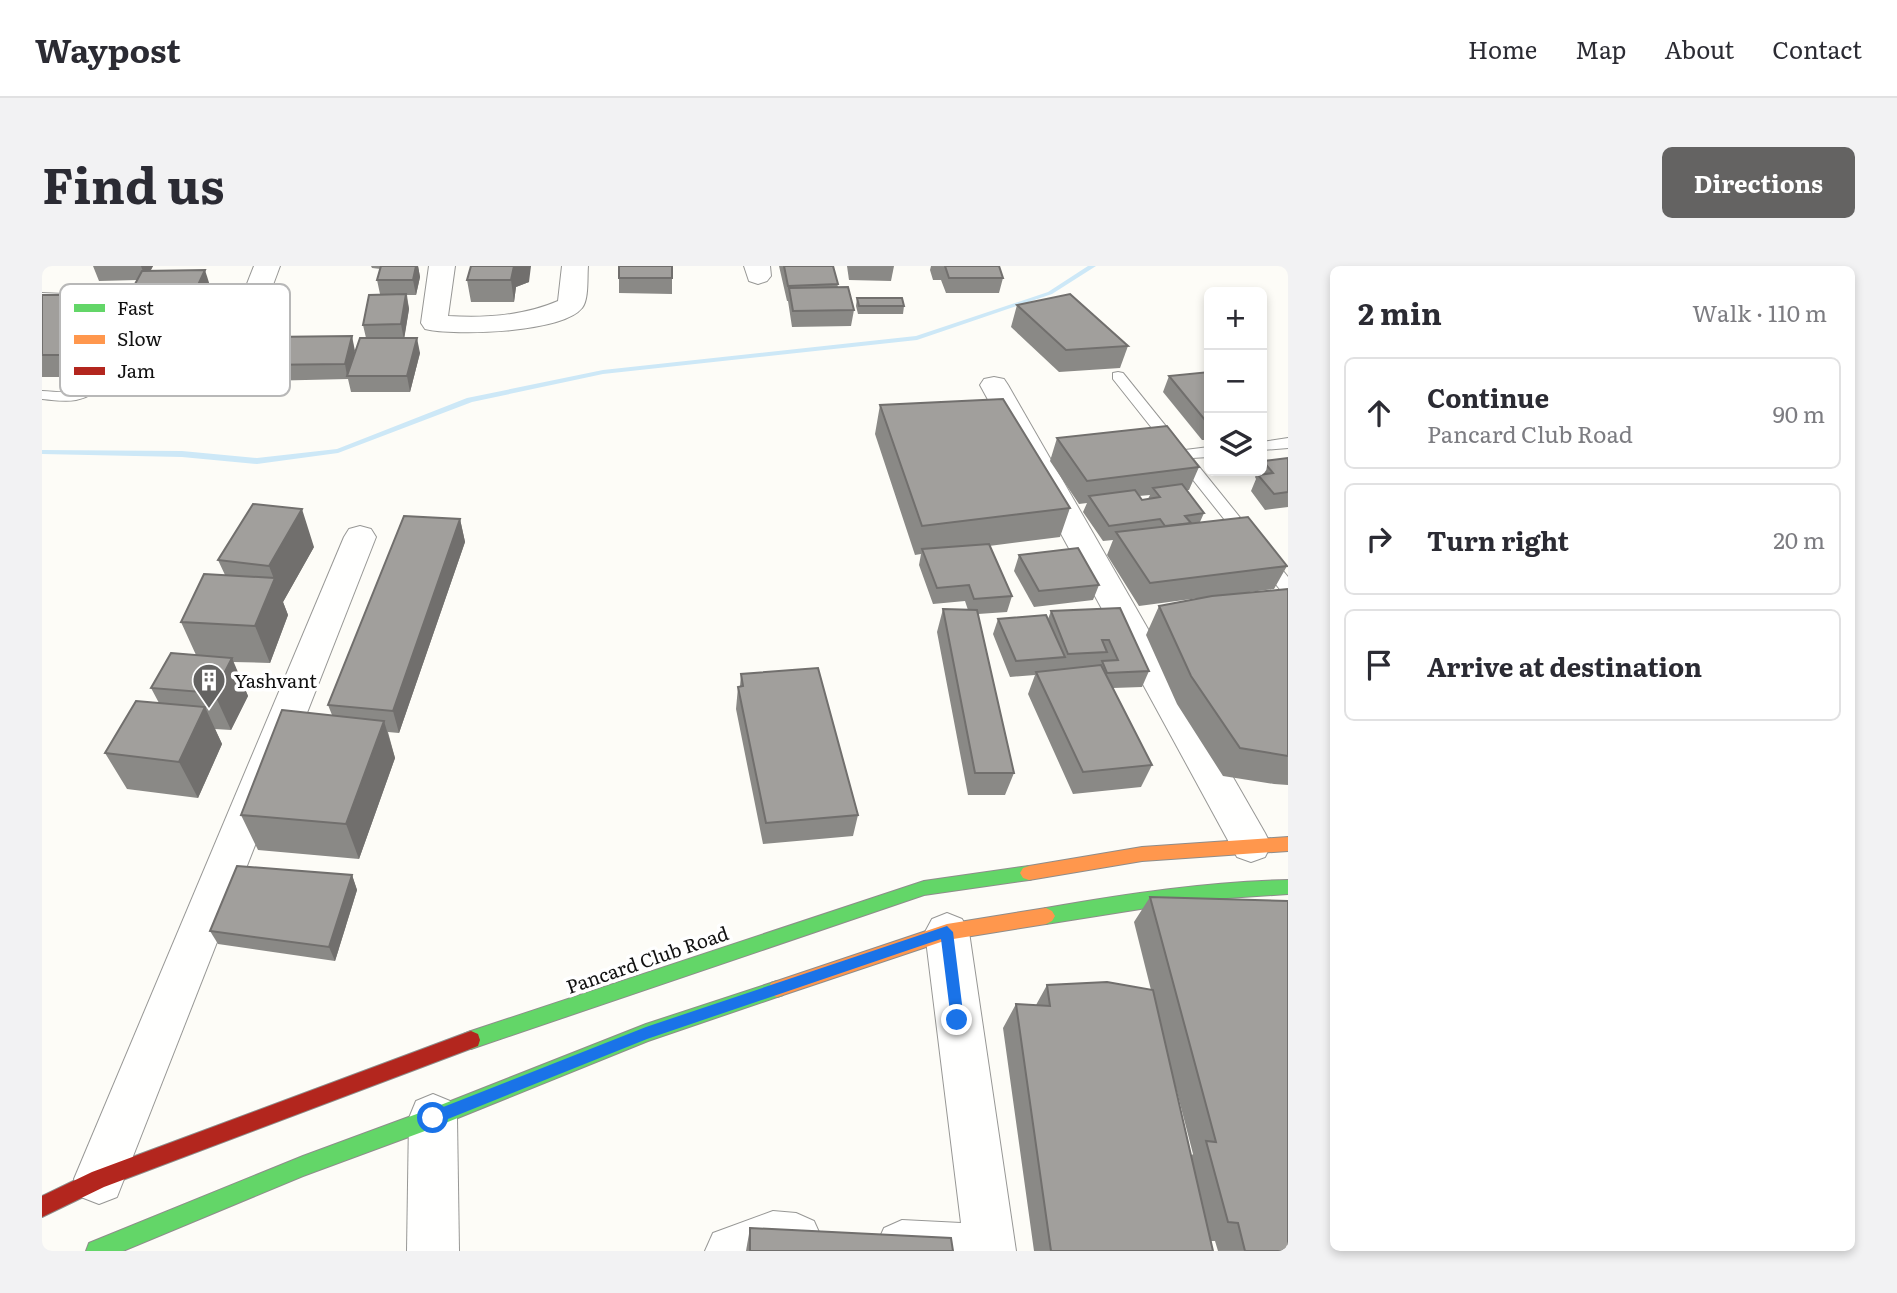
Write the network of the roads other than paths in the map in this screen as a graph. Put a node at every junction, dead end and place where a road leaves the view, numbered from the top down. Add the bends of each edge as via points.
1 (267, 266) edge
2 (442, 266) edge
3 (575, 266) edge
4 (260, 284) edge
5 (42, 297) edge
6 (60, 298) edge
7 (1118, 376) dead end
8 (994, 386) dead end
9 (42, 395) edge
10 (60, 396) edge
11 (1288, 443) edge
12 (1267, 445) edge
13 (1204, 453) edge
14 (1181, 455) junction
15 (360, 537) dead end
16 (1288, 587) edge
17 (1288, 844) edge
18 (1251, 845) junction
19 (1288, 887) edge
20 (947, 932) junction
21 (433, 1118) junction
22 (99, 1179) junction
23 (42, 1207) edge
24 (130, 1243) edge
25 (97, 1251) edge
26 (433, 1251) edge
27 (731, 1251) edge
28 (989, 1251) edge

1 - 4 street
2 - 3 street via 434,323 460,326 548,316 570,304
5 - 6 lane
7 - 14 lane
8 - 18 street
9 - 10 lane
11 - 12 lane
13 - 14 lane
14 - 16 lane
15 - 22 street
17 - 18 main road, Pancard Club Road
18 - 22 main road, Pancard Club Road via 1142,854 924,888 433,1053
19 - 20 main road via 1152,898
20 - 21 main road via 646,1033
20 - 28 street
21 - 24 main road via 303,1166
21 - 26 street
22 - 23 main road, Pancard Club Road
24 - 25 main road
27 - 28 street via 773,1237

